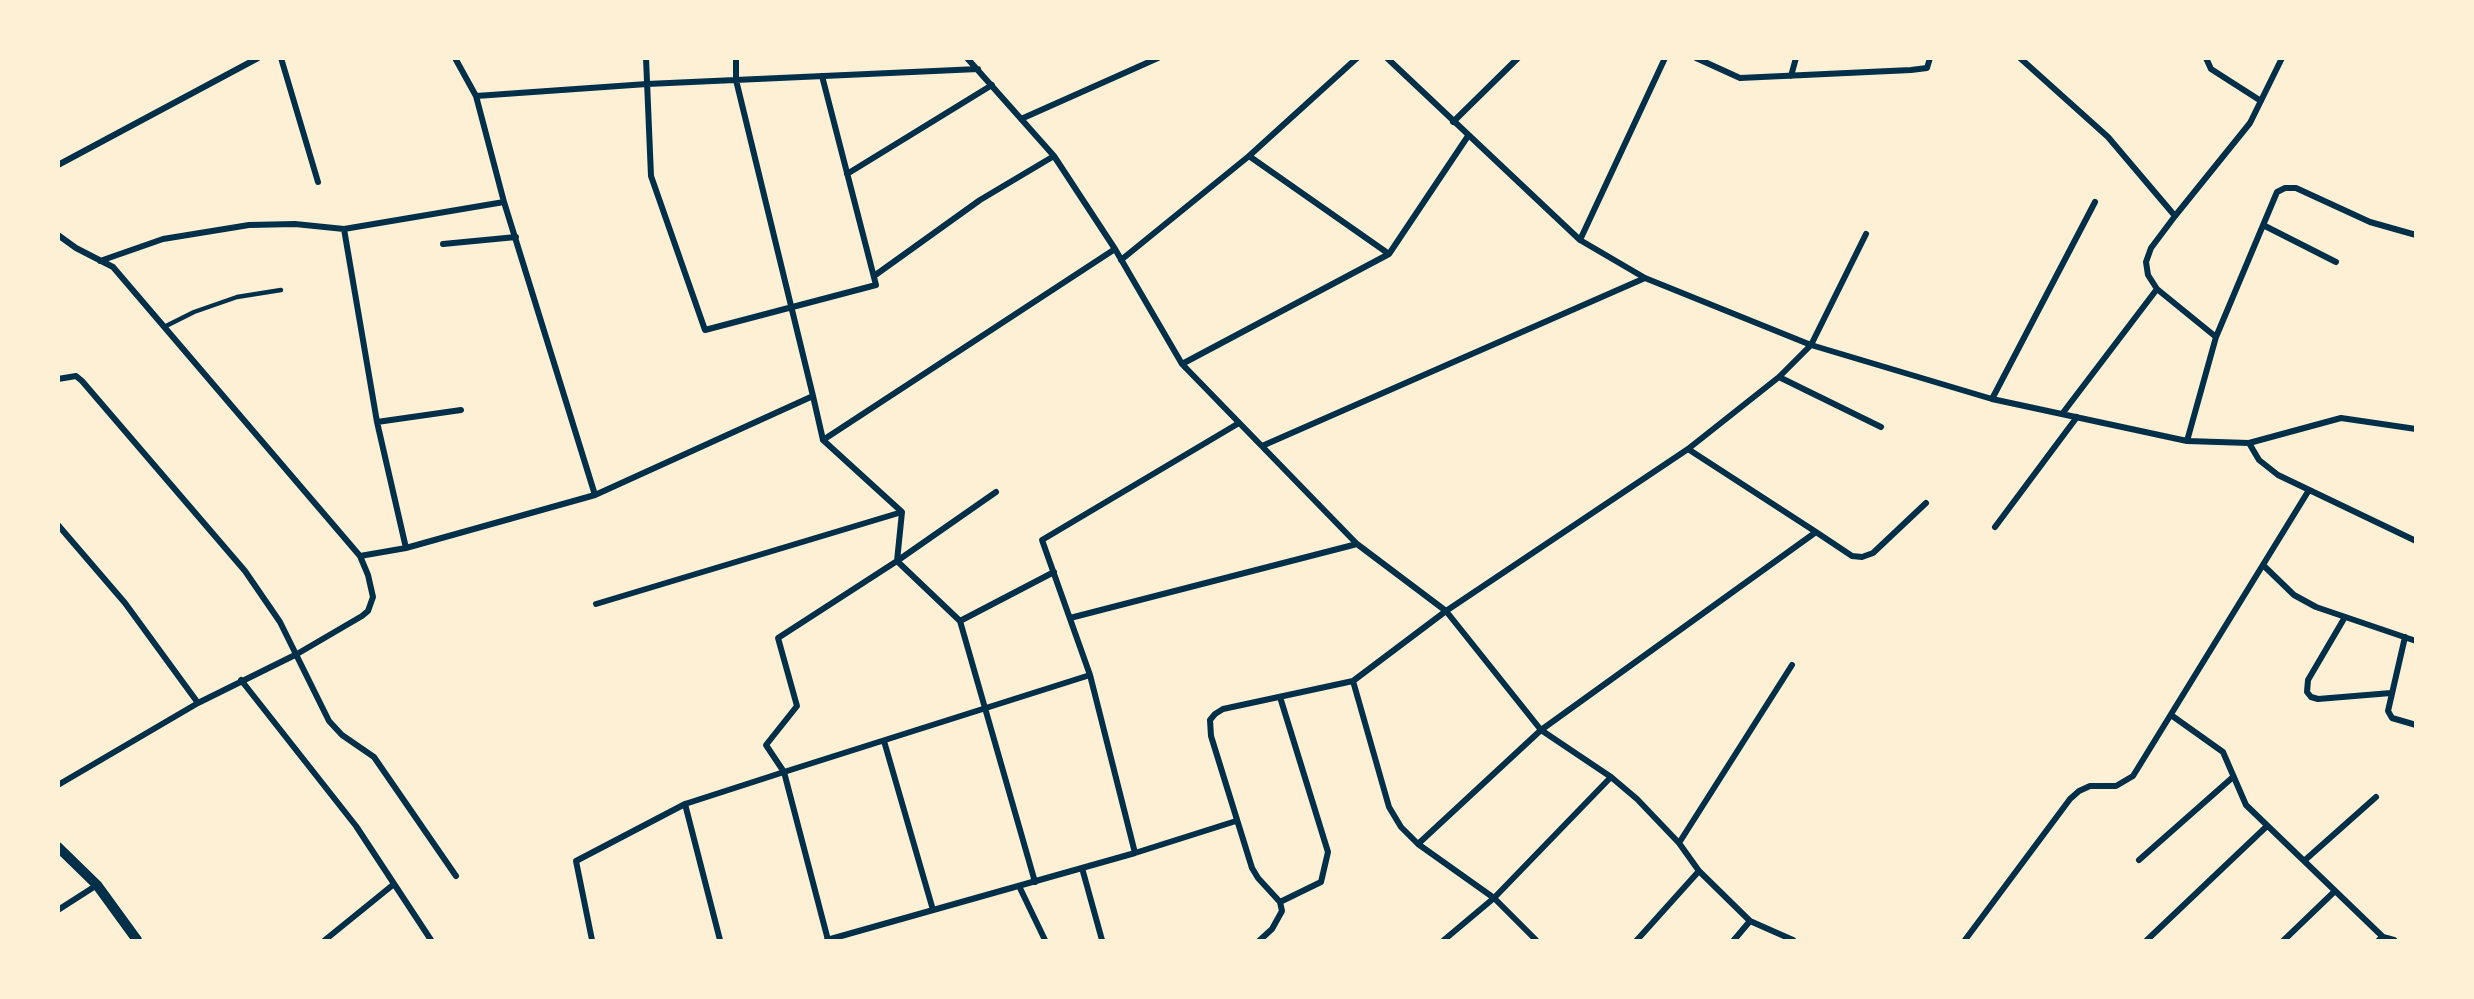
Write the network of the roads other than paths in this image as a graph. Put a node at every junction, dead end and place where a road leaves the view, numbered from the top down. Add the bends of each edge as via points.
1 (258, 58) edge
2 (280, 58) edge
3 (455, 58) edge
4 (646, 58) edge
5 (736, 58) edge
6 (967, 58) edge
7 (1158, 58) edge
8 (1357, 58) edge
9 (1387, 58) edge
10 (1518, 58) edge
11 (1665, 58) edge
12 (1696, 58) edge
13 (1796, 58) edge
14 (1930, 58) edge
15 (2020, 58) edge
16 (2206, 58) edge
17 (2282, 58) edge
18 (2029, 61) edge
19 (978, 69) junction
20 (822, 76) junction
21 (1791, 76) junction
22 (736, 80) junction
23 (647, 84) junction
24 (992, 85) junction
25 (476, 96) junction
26 (2261, 100) junction
27 (1022, 119) junction
28 (1453, 122) junction
29 (1468, 136) junction
30 (1054, 156) junction
31 (1249, 156) junction
32 (58, 165) edge
33 (847, 174) junction
34 (318, 182) dead end
35 (504, 202) junction
36 (2095, 202) dead end
37 (2175, 216) junction
38 (2263, 225) junction
39 (344, 229) junction
40 (1866, 234) dead end
41 (58, 235) edge
42 (2415, 236) edge
43 (516, 237) junction
44 (1580, 240) junction
45 (443, 244) dead end
46 (1115, 249) junction
47 (1389, 254) junction
48 (1121, 260) junction
49 (100, 261) junction
50 (2336, 261) dead end
51 (874, 276) junction
52 (1645, 278) junction
53 (2157, 289) junction
54 (281, 290) dead end
55 (791, 308) junction
56 (164, 327) junction
57 (2216, 337) junction
58 (1811, 345) junction
59 (1182, 364) junction
60 (1779, 377) junction
61 (58, 379) edge
62 (813, 396) junction
63 (1992, 399) junction
64 (461, 410) dead end
65 (2062, 414) junction
66 (2077, 417) junction
67 (377, 422) junction
68 (1239, 423) junction
69 (1881, 427) dead end
70 (2415, 429) edge
71 (823, 440) junction
72 (2187, 441) junction
73 (2249, 443) junction
74 (1262, 446) junction
75 (1688, 449) junction
76 (2309, 490) junction
77 (996, 492) dead end
78 (595, 495) junction
79 (1926, 503) dead end
80 (902, 512) junction
81 (58, 525) edge
82 (1995, 527) dead end
83 (1816, 532) junction
84 (2415, 541) edge
85 (1357, 544) junction
86 (406, 548) junction
87 (360, 556) junction
88 (897, 561) junction
89 (2264, 565) junction
90 (1053, 572) junction
91 (596, 604) dead end
92 (1446, 611) junction
93 (2345, 617) junction
94 (1070, 618) junction
95 (960, 621) junction
96 (2405, 637) junction
97 (2415, 641) edge
98 (297, 654) junction
99 (1792, 665) dead end
100 (1090, 675) junction
101 (241, 680) junction
102 (1353, 681) junction
103 (2391, 693) junction
104 (1280, 697) junction
105 (198, 703) junction
106 (986, 708) junction
107 (2171, 715) junction
108 (2415, 725) edge
109 (1541, 730) junction
110 (884, 741) junction
111 (784, 772) junction
112 (1611, 777) junction
113 (2233, 777) junction
114 (58, 785) edge
115 (2376, 797) dead end
116 (685, 804) junction
117 (1236, 821) junction
118 (2267, 826) junction
119 (1679, 843) junction
120 (1418, 844) junction
121 (58, 847) edge
122 (1135, 853) junction
123 (2139, 860) dead end
124 (2304, 861) junction
125 (1082, 868) junction
126 (1699, 872) junction
127 (456, 876) dead end
128 (1035, 882) junction
129 (394, 884) junction
130 (97, 885) junction
131 (1019, 886) junction
132 (2335, 891) junction
133 (1494, 898) junction
134 (1280, 902) junction
135 (58, 910) edge
136 (933, 910) junction
137 (1750, 921) junction
138 (2381, 939) edge
139 (137, 940) edge
140 (325, 940) edge
141 (431, 940) edge
142 (592, 940) edge
143 (720, 940) edge
144 (828, 940) edge
145 (1045, 940) edge
146 (1102, 940) edge
147 (1260, 940) edge
148 (1444, 940) edge
149 (1536, 940) edge
150 (1636, 940) edge
151 (1734, 940) edge
152 (1793, 940) edge
153 (1965, 940) edge
154 (2147, 940) edge
155 (2283, 940) edge
156 (2394, 940) edge

1 - 32 street
2 - 34 street
3 - 25 street
4 - 23 street
5 - 22 street
6 - 19 street
7 - 27 street
8 - 31 street
9 - 28 street
10 - 28 street
11 - 44 street
12 - 21 street via 1740,78
13 - 21 street
14 - 21 street via 1927,68
15 - 18 street
16 - 26 street via 2211,69
17 - 26 street
18 - 37 street via 2108,137
19 - 20 street
19 - 24 street
20 - 22 street
20 - 33 street
22 - 23 street
22 - 55 street
23 - 25 street
23 - 55 street via 651,176 705,330
24 - 27 street
24 - 33 street
25 - 35 street
26 - 37 street via 2239,140
27 - 30 street
28 - 29 street
29 - 44 street
29 - 47 street
30 - 46 street
30 - 51 street via 980,200
31 - 47 street
31 - 48 street
33 - 51 street
35 - 39 street
35 - 43 street
36 - 63 street
37 - 53 street via 2145,262
38 - 42 street via 2277,192 2296,188 2370,222
38 - 50 street
38 - 57 street
39 - 49 street via 249,225 163,239
39 - 67 street
40 - 58 street
41 - 49 street
43 - 45 street
43 - 78 street
44 - 52 street
46 - 48 street
46 - 71 street
47 - 59 street
48 - 59 street
49 - 56 street via 113,267
51 - 55 street via 876,285
52 - 58 street
52 - 74 street
53 - 57 street
53 - 65 street
54 - 56 lane via 237,297
55 - 62 street
56 - 87 street
57 - 72 street
58 - 60 street
58 - 63 street
59 - 68 street
60 - 69 street
60 - 75 street
61 - 98 street via 76,376 88,388 245,571
62 - 71 street
62 - 78 street
63 - 65 street
64 - 67 street
65 - 66 street
66 - 72 street
66 - 82 street
67 - 86 street
68 - 74 street
68 - 90 street via 1042,540
70 - 73 street via 2341,418
71 - 80 street
72 - 73 street
73 - 76 street via 2266,467
74 - 85 street
75 - 83 street
75 - 92 street
76 - 84 street
76 - 89 street
77 - 88 street
78 - 86 street
79 - 83 street via 1873,553 1862,557 1852,556
80 - 88 street
80 - 91 street
81 - 105 street via 125,603
83 - 109 street
85 - 92 street
85 - 94 street
86 - 87 street
87 - 98 street via 373,597 368,610
88 - 95 street
88 - 111 street via 778,638 797,706 766,745
89 - 93 street via 2294,595
89 - 107 street
90 - 94 street
90 - 95 street
92 - 102 street
92 - 109 street
93 - 96 street
93 - 103 street via 2308,680 2307,692 2318,699
94 - 100 street
95 - 106 street
96 - 97 street
96 - 103 street
98 - 101 street
98 - 127 street via 329,721 374,757
99 - 119 street
100 - 106 street
100 - 122 street
101 - 105 street
101 - 129 street via 356,826
102 - 104 street
102 - 120 street via 1389,807
103 - 108 street via 2388,711 2392,718
104 - 117 street via 1223,710 1210,720 1211,736
104 - 134 street via 1328,852 1321,882
105 - 114 street
106 - 110 street
106 - 128 street
107 - 113 street via 2223,752
107 - 153 street via 2126,782 2090,786 2070,799
109 - 112 street
109 - 120 street
110 - 111 street
110 - 136 street
111 - 116 street
111 - 144 street
112 - 119 street
112 - 133 street
113 - 118 street via 2241,798
113 - 123 street
115 - 124 street
116 - 142 street via 576,861
116 - 143 street
117 - 122 street
117 - 134 street via 1258,878
118 - 124 street
118 - 154 street
119 - 126 street
120 - 133 street
121 - 130 street
122 - 125 street
124 - 132 street
125 - 128 street
125 - 146 street
126 - 137 street
126 - 150 street
128 - 131 street
129 - 140 street
129 - 141 street
130 - 135 street
130 - 139 street
131 - 136 street
131 - 145 street
132 - 138 street
132 - 155 street
133 - 148 street
133 - 149 street
134 - 147 street via 1278,921
136 - 144 street
137 - 151 street
137 - 152 street
138 - 156 street

